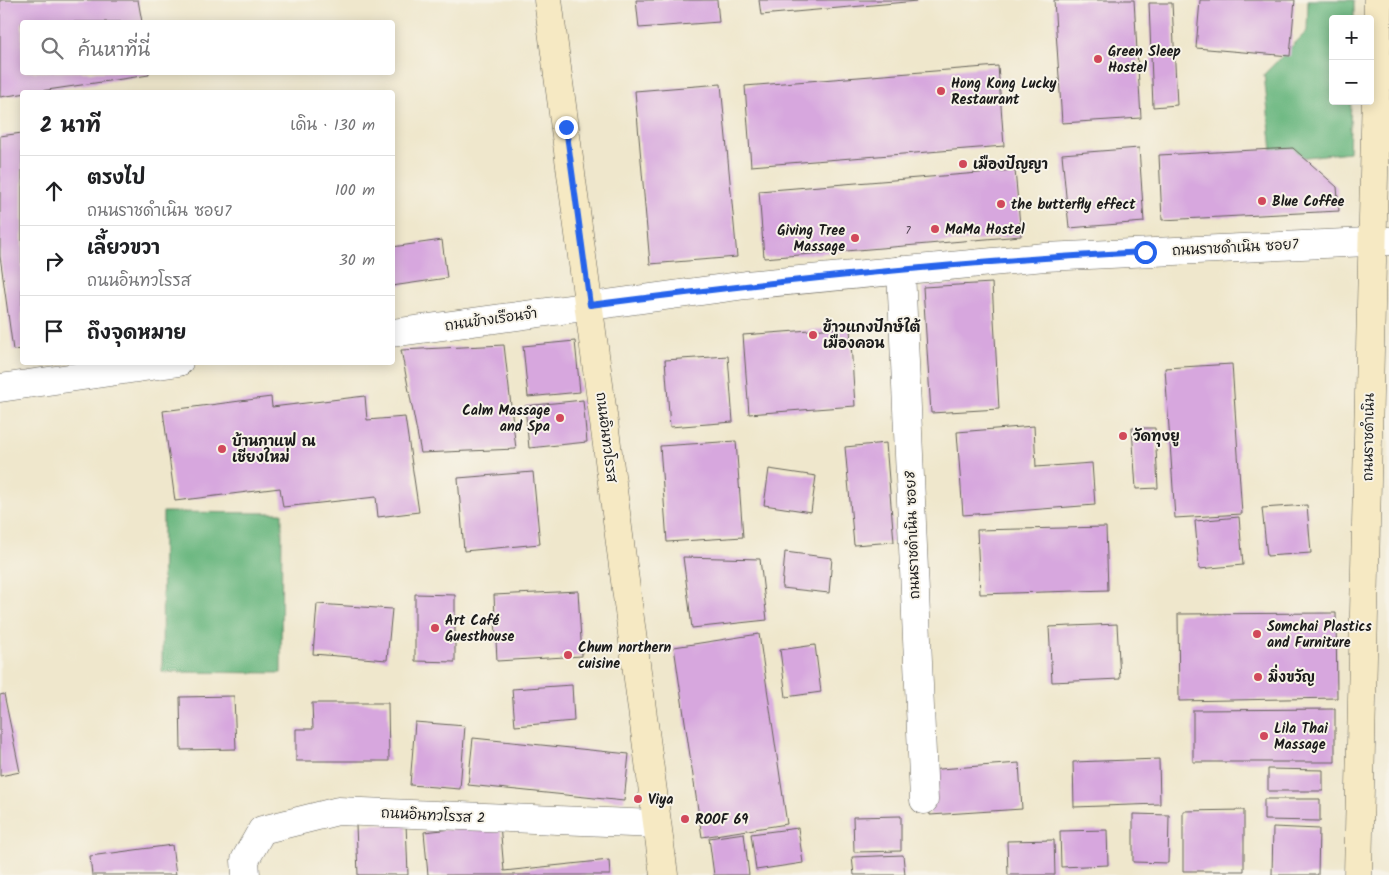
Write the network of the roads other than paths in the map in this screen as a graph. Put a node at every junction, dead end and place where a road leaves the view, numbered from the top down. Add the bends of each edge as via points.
1 (548, 0) edge
2 (1378, 0) edge
3 (1381, 241) edge
4 (901, 270) junction
5 (590, 305) junction
6 (395, 333) edge
7 (158, 365) edge
8 (0, 388) edge
9 (924, 800) dead end
10 (656, 824) junction
11 (246, 875) edge
12 (664, 875) edge
13 (1358, 875) edge

1 - 5 street, ถนนอินทวโรรส
2 - 3 street, ถนนราชดำเนิน
3 - 4 street, ถนนราชดำเนิน ซอย7 via 1045,257
3 - 13 street, ถนนราชดำเนิน
4 - 5 street, ถนนราชดำเนิน ซอย7
4 - 9 street, ถนนราชดำเนิน ซอย8
5 - 6 street, ถนนข้างเรือนจำ
5 - 10 street, ถนนอินทวโรรส
7 - 8 street
10 - 11 street, ถนนอินทวโรรส 2 via 338,810 262,830 245,860
10 - 12 street, ถนนอินทวโรรส

